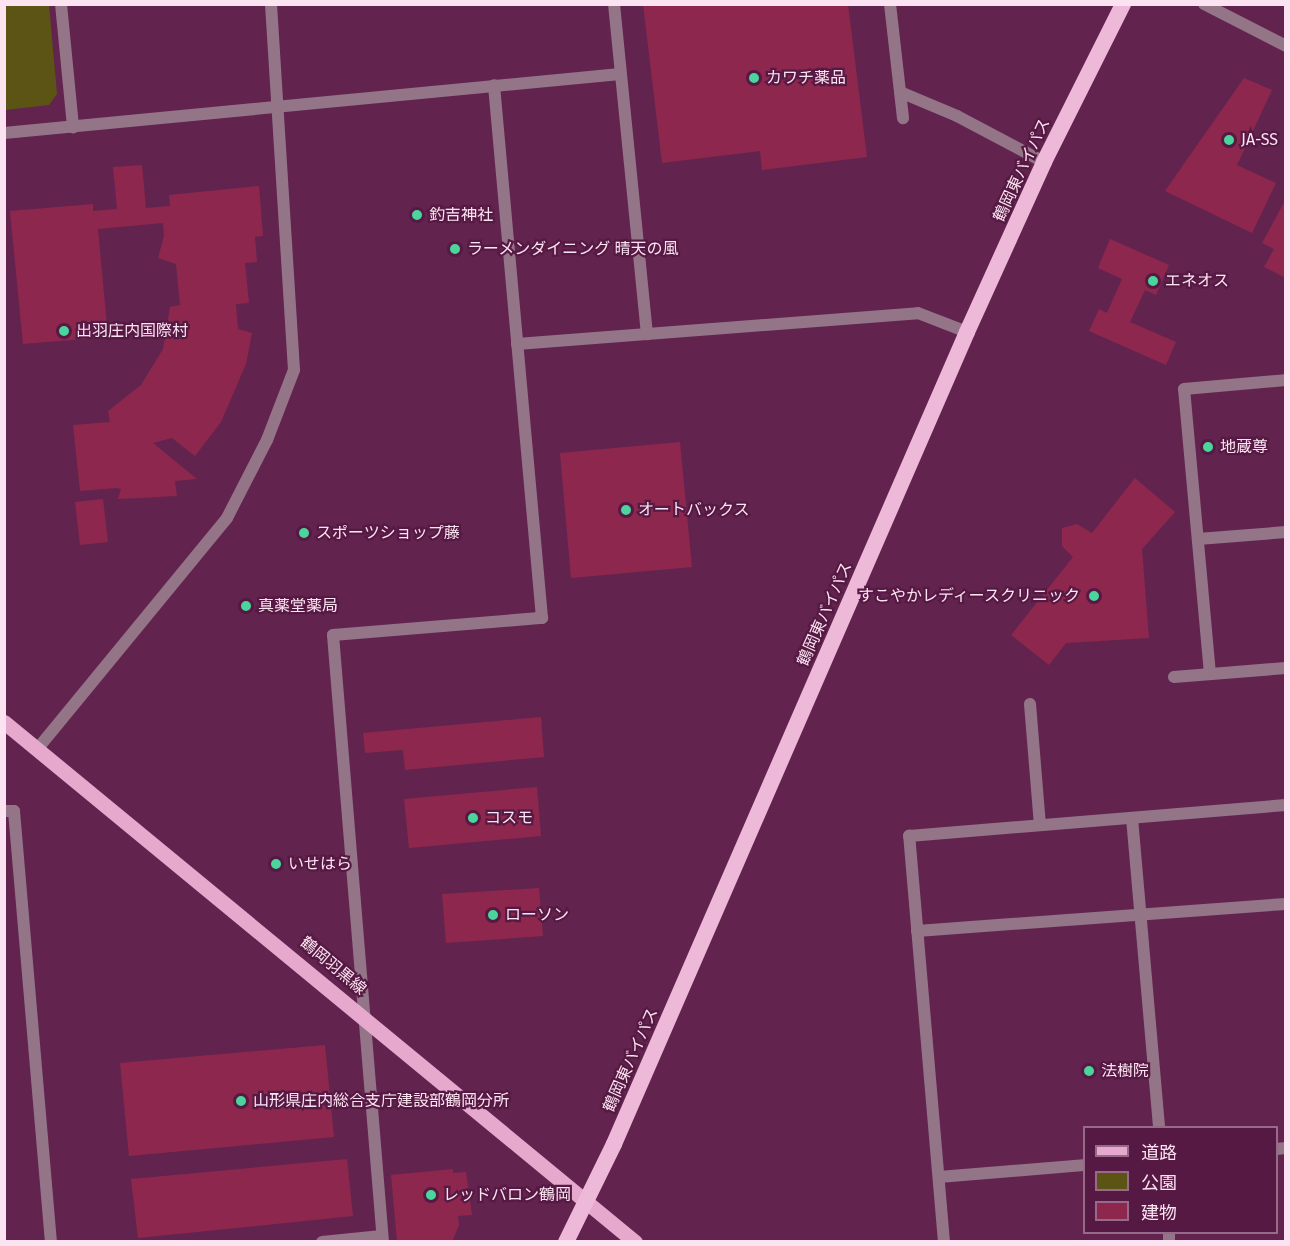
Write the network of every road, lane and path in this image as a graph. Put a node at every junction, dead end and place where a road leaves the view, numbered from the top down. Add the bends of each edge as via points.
1 (61, 4) edge
2 (271, 4) edge
3 (614, 4) edge
4 (890, 4) edge
5 (1123, 4) edge
6 (1204, 4) edge
7 (1286, 46) edge
8 (620, 74) junction
9 (494, 85) junction
10 (900, 92) junction
11 (280, 104) junction
12 (903, 118) dead end
13 (73, 127) junction
14 (4, 133) edge
15 (1044, 162) junction
16 (967, 332) junction
17 (647, 334) junction
18 (517, 344) junction
19 (1286, 380) edge
20 (1286, 532) edge
21 (1198, 539) junction
22 (1286, 668) edge
23 (1210, 674) junction
24 (1174, 677) dead end
25 (1030, 704) dead end
26 (4, 722) edge
27 (39, 747) junction
28 (1286, 805) edge
29 (4, 811) edge
30 (1132, 818) junction
31 (1040, 825) junction
32 (1286, 904) edge
33 (1141, 915) junction
34 (917, 931) junction
35 (364, 1015) junction
36 (1160, 1126) edge
37 (1083, 1165) edge
38 (939, 1177) junction
39 (585, 1201) junction
40 (382, 1239) edge
41 (51, 1242) edge
42 (322, 1242) edge
43 (566, 1242) edge
44 (635, 1242) edge
45 (945, 1242) edge

1 - 13 street
2 - 11 street
3 - 8 street
4 - 10 street
5 - 15 highway, 鶴岡東バイパス
6 - 7 street
8 - 9 street
8 - 17 street
9 - 11 street
9 - 18 street
10 - 12 street
10 - 15 street via 957,116
11 - 13 street
11 - 27 street via 294,370 267,440 227,518
13 - 14 street
15 - 16 highway, 鶴岡東バイパス
16 - 17 street via 918,313
16 - 39 highway, 鶴岡東バイパス via 614,1144
17 - 18 street
18 - 35 street via 542,618 333,635
19 - 21 street via 1184,389
20 - 21 street
21 - 23 street
22 - 23 street
23 - 24 street
25 - 31 street
26 - 27 main road, 鶴岡羽黒線
27 - 35 main road, 鶴岡羽黒線
28 - 30 street
29 - 41 street via 14,811
30 - 31 street
30 - 33 street
31 - 34 street via 909,836
32 - 33 street
33 - 34 street
33 - 36 street
34 - 38 street
35 - 39 main road, 鶴岡羽黒線
35 - 40 street
37 - 38 street
38 - 45 street
39 - 43 highway, 鶴岡東バイパス
39 - 44 main road, 鶴岡羽黒線
40 - 42 street

